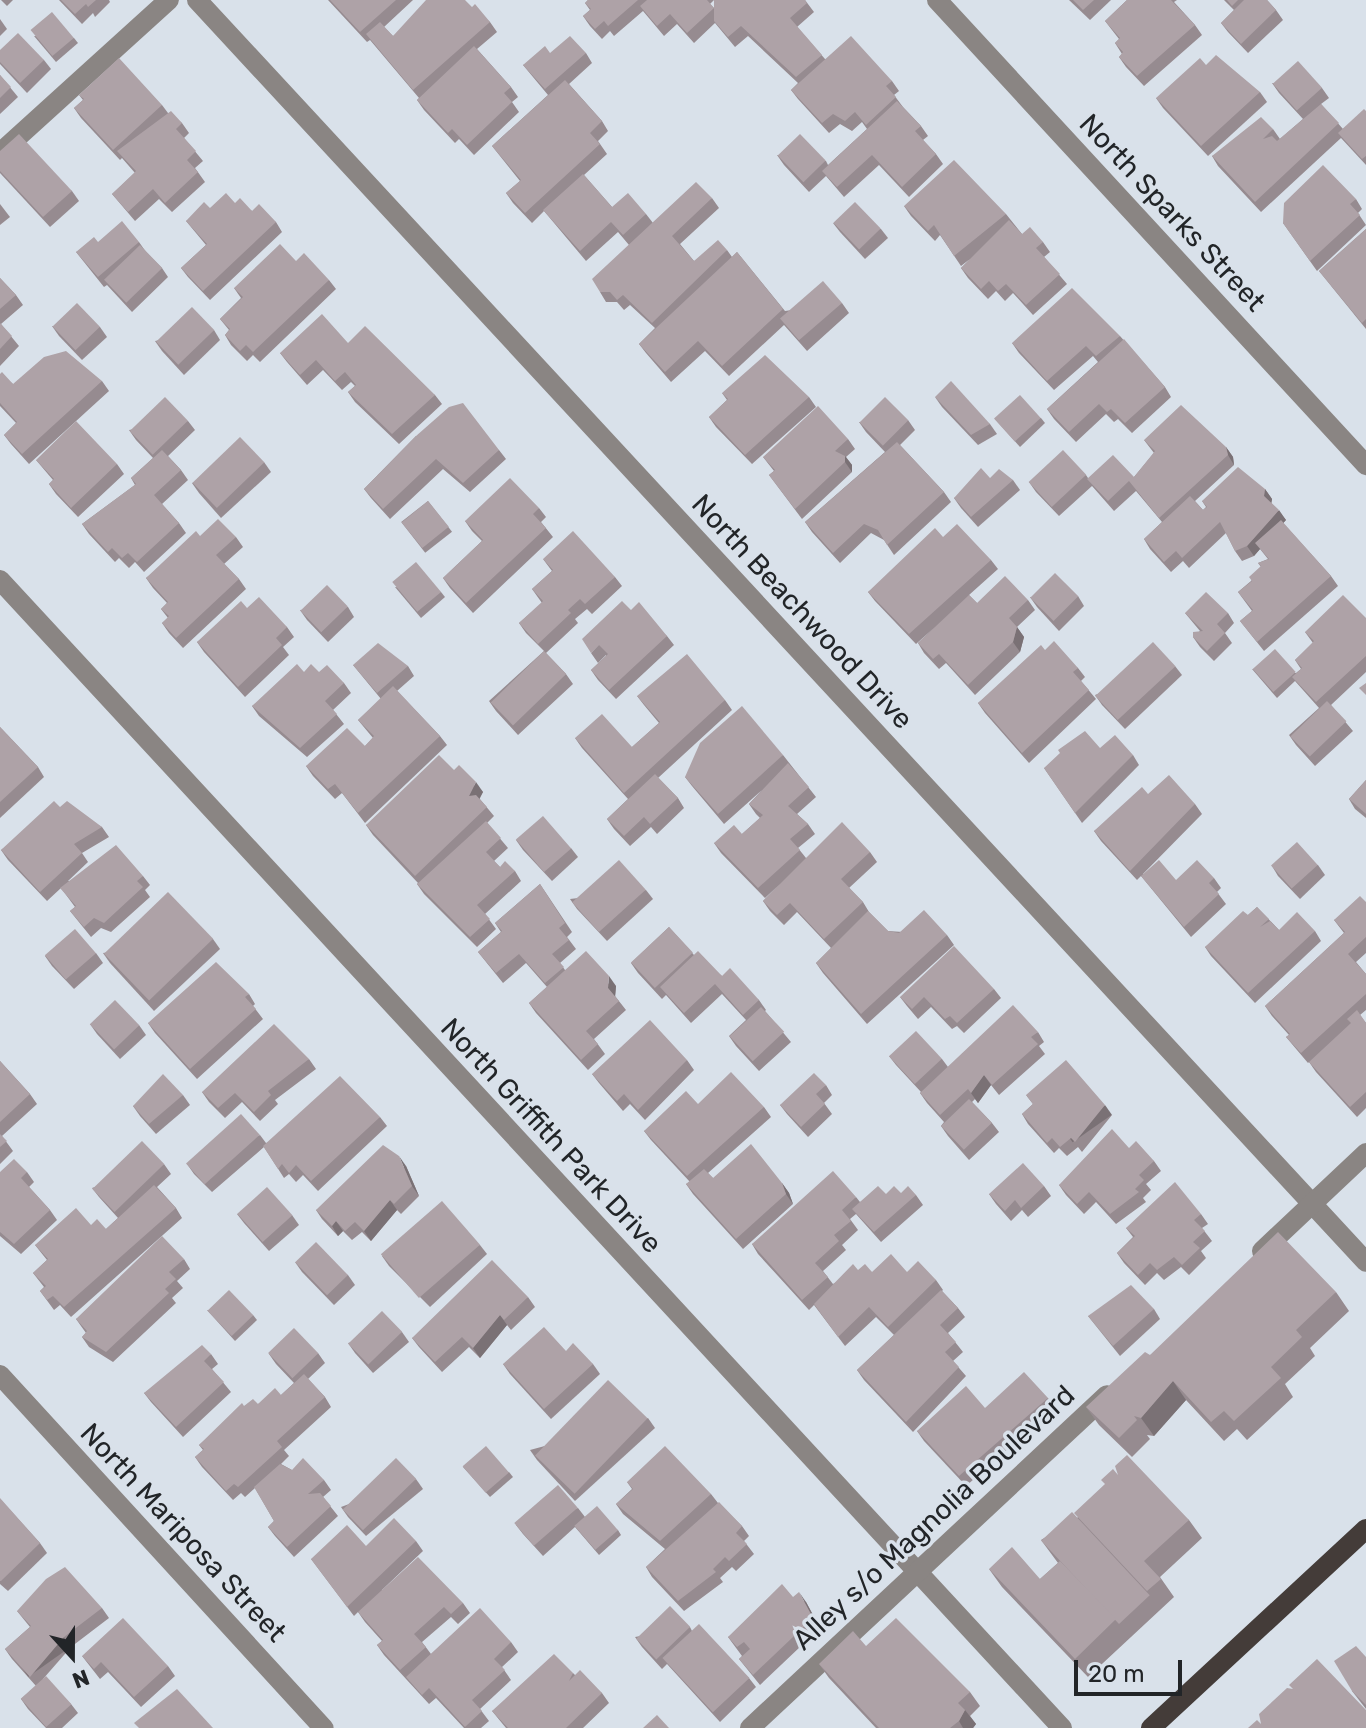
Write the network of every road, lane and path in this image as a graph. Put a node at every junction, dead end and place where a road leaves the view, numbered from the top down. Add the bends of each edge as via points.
1 (169, 0) edge
2 (197, 0) edge
3 (937, 0) edge
4 (0, 153) edge
5 (1366, 465) edge
6 (0, 580) edge
7 (1366, 1153) edge
8 (1312, 1204) junction
9 (1366, 1262) edge
10 (1243, 1269) edge
11 (0, 1375) edge
12 (1127, 1376) edge
13 (1366, 1529) edge
14 (919, 1570) junction
15 (324, 1728) edge
16 (750, 1728) edge
17 (1062, 1728) edge
18 (1151, 1728) edge

1 - 4 street
2 - 8 street, North Beachwood Drive
3 - 5 street, North Sparks Street
6 - 14 street, North Griffith Park Drive
7 - 8 street
8 - 9 street, North Beachwood Drive
8 - 10 street
11 - 15 street, North Mariposa Street
12 - 14 street, Alley s/o Magnolia Boulevard
13 - 18 main road
14 - 16 street, Alley s/o Magnolia Boulevard
14 - 17 street, North Griffith Park Drive

